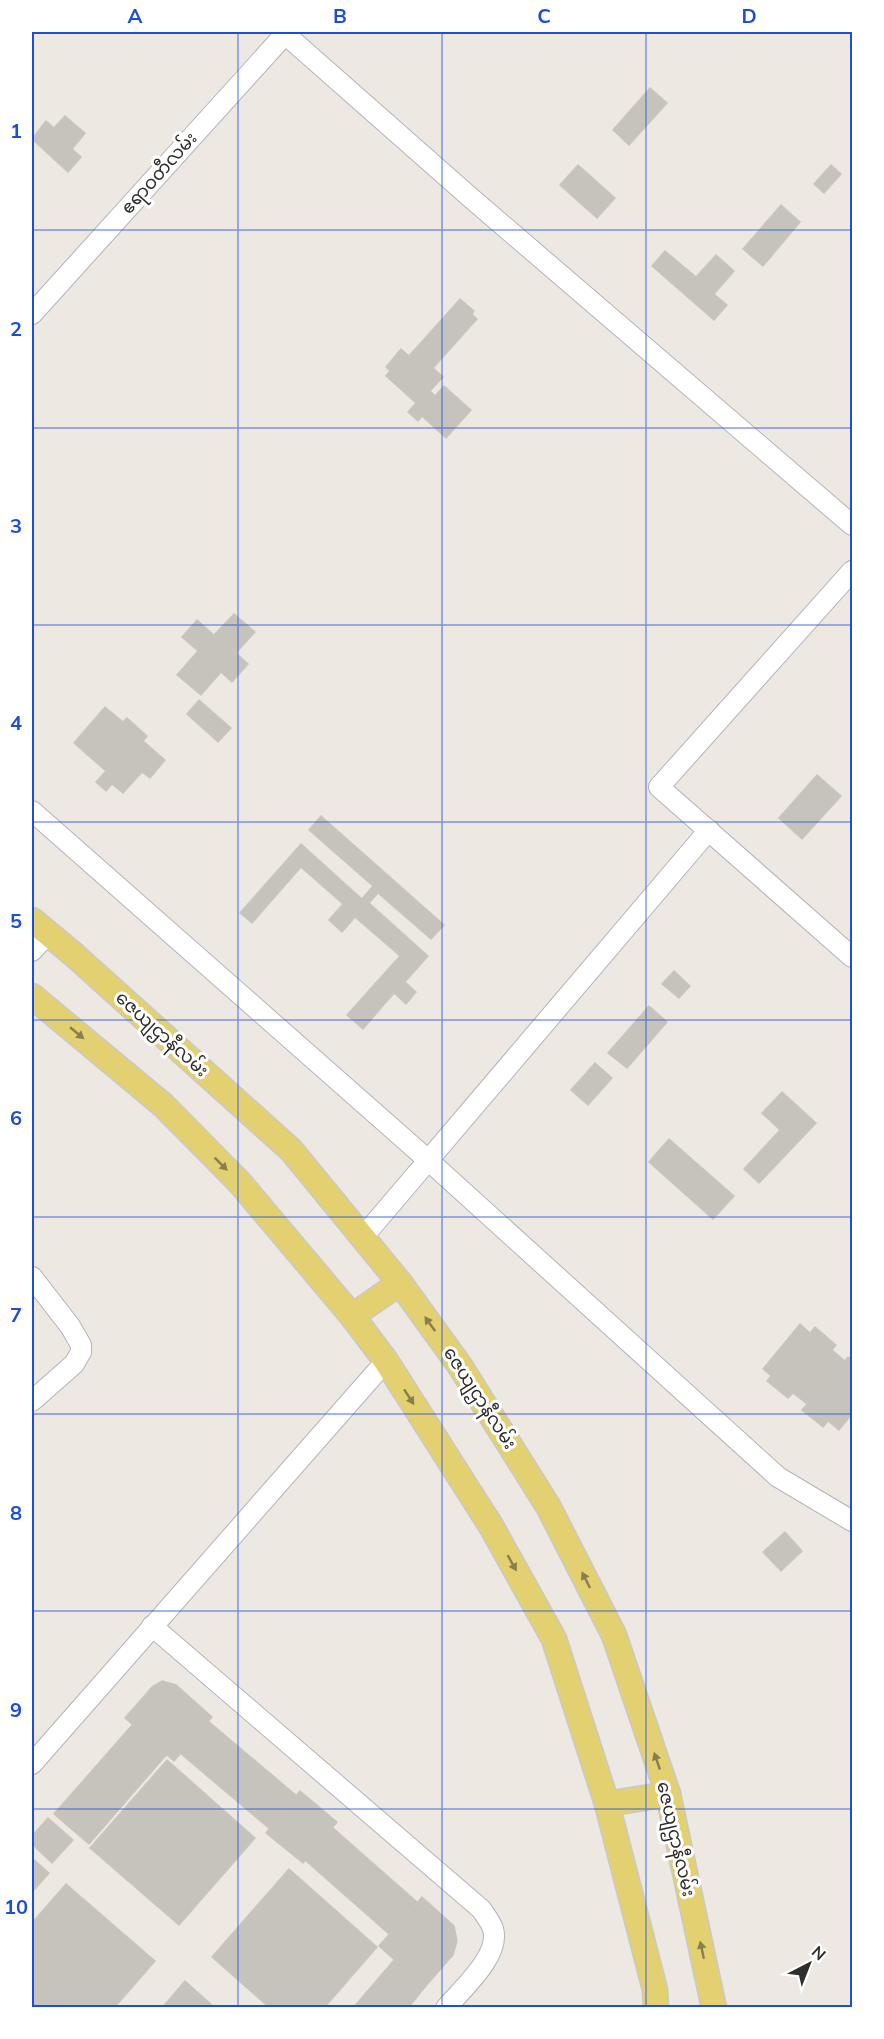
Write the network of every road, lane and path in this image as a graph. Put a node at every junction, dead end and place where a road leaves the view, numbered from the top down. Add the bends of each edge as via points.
1 (286, 33) edge
2 (32, 314) edge
3 (852, 525) edge
4 (852, 571) edge
5 (32, 811) edge
6 (708, 830) junction
7 (40, 927) edge
8 (32, 951) edge
9 (852, 957) edge
10 (32, 996) edge
11 (428, 1160) junction
12 (363, 1237) junction
13 (32, 1277) edge
14 (400, 1283) junction
15 (352, 1316) junction
16 (386, 1361) junction
17 (32, 1401) edge
18 (852, 1521) edge
19 (152, 1626) junction
20 (32, 1764) edge
21 (668, 1794) junction
22 (607, 1804) junction
23 (446, 2007) edge
24 (656, 2007) edge
25 (714, 2007) edge

1 - 2 street, ဧရာဝတီလမ်း
1 - 3 street via 471,198
4 - 6 street via 659,787
5 - 11 street
6 - 9 street
6 - 11 street
7 - 8 street
7 - 12 main road, ဇေယျဌာနီလမ်း via 291,1150
10 -> 15 main road via 163,1105 240,1183
11 - 12 street
11 - 18 street via 778,1477
12 - 14 main road, ဇေယျဌာနီလမ်း
13 - 17 street via 70,1326 81,1352 74,1364
14 - 15 main road
21 -> 14 main road, ဇေယျဌာနီလမ်း via 614,1635 548,1506 460,1366
15 - 16 main road
16 - 19 street
16 -> 22 main road via 492,1526 554,1639
19 - 20 street
19 - 23 street via 481,1909 494,1930 491,1953
21 - 22 main road
25 -> 21 main road, ဇေယျဌာနီလမ်း
22 - 24 main road via 655,1990

